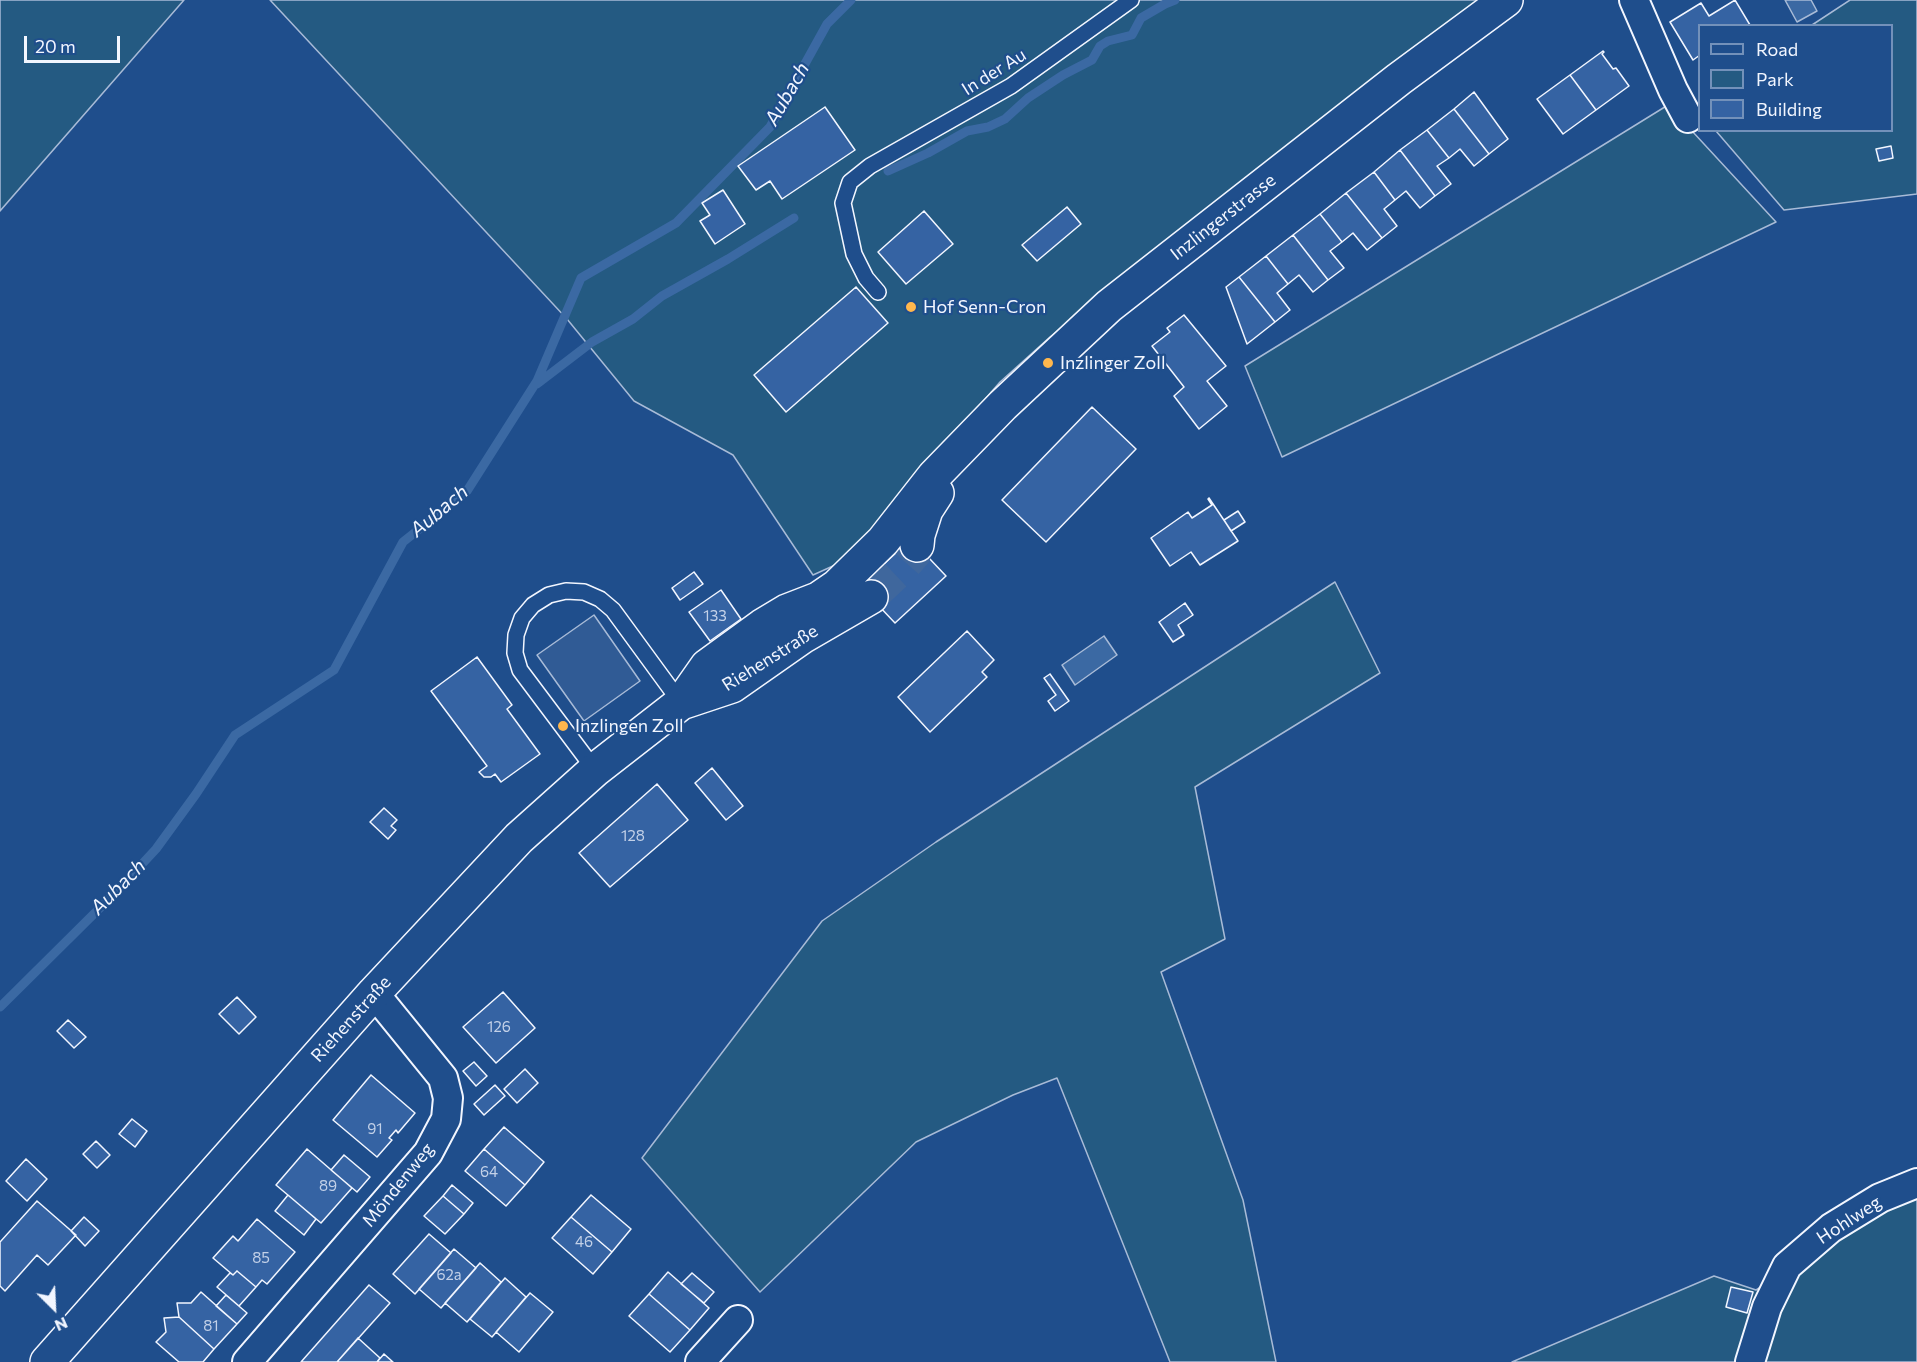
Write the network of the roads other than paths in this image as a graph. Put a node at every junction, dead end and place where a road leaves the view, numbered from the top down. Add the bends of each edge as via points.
1 (1131, 0) edge
2 (1506, 0) edge
3 (1634, 0) edge
4 (1688, 118) dead end
5 (878, 291) dead end
6 (957, 454) junction
7 (917, 545) tunnel mouth
8 (871, 597) tunnel mouth
9 (806, 618) junction
10 (681, 703) junction
11 (595, 770) junction
12 (374, 993) junction
13 (1917, 1183) edge
14 (738, 1320) dead end
15 (47, 1362) edge
16 (248, 1362) edge
17 (700, 1362) edge
18 (1750, 1362) edge

1 - 5 lane, In der Au via 1011,86 870,166 850,182 843,203 854,254
2 - 6 street, Inzlingerstrasse via 1109,306 1003,405
3 - 4 street
6 - 7 street, Inzlingerstrasse via 926,510
6 - 9 street, Inzlingerstrasse via 934,476 883,541
8 - 9 street
9 - 10 street, Riehenstraße via 732,686
10 - 11 street, Riehenstraße
10 - 11 lane via 613,610 600,599 584,592 566,591 549,595 534,605 522,618 516,635 515,653 520,670
11 - 12 street, Riehenstraße via 519,838
12 - 15 street, Riehenstraße
12 - 16 street, Möndenweg via 443,1078 448,1098 446,1119 428,1153
13 - 18 street, Hohlweg via 1880,1198 1831,1228 1787,1266 1767,1307
14 - 17 street

